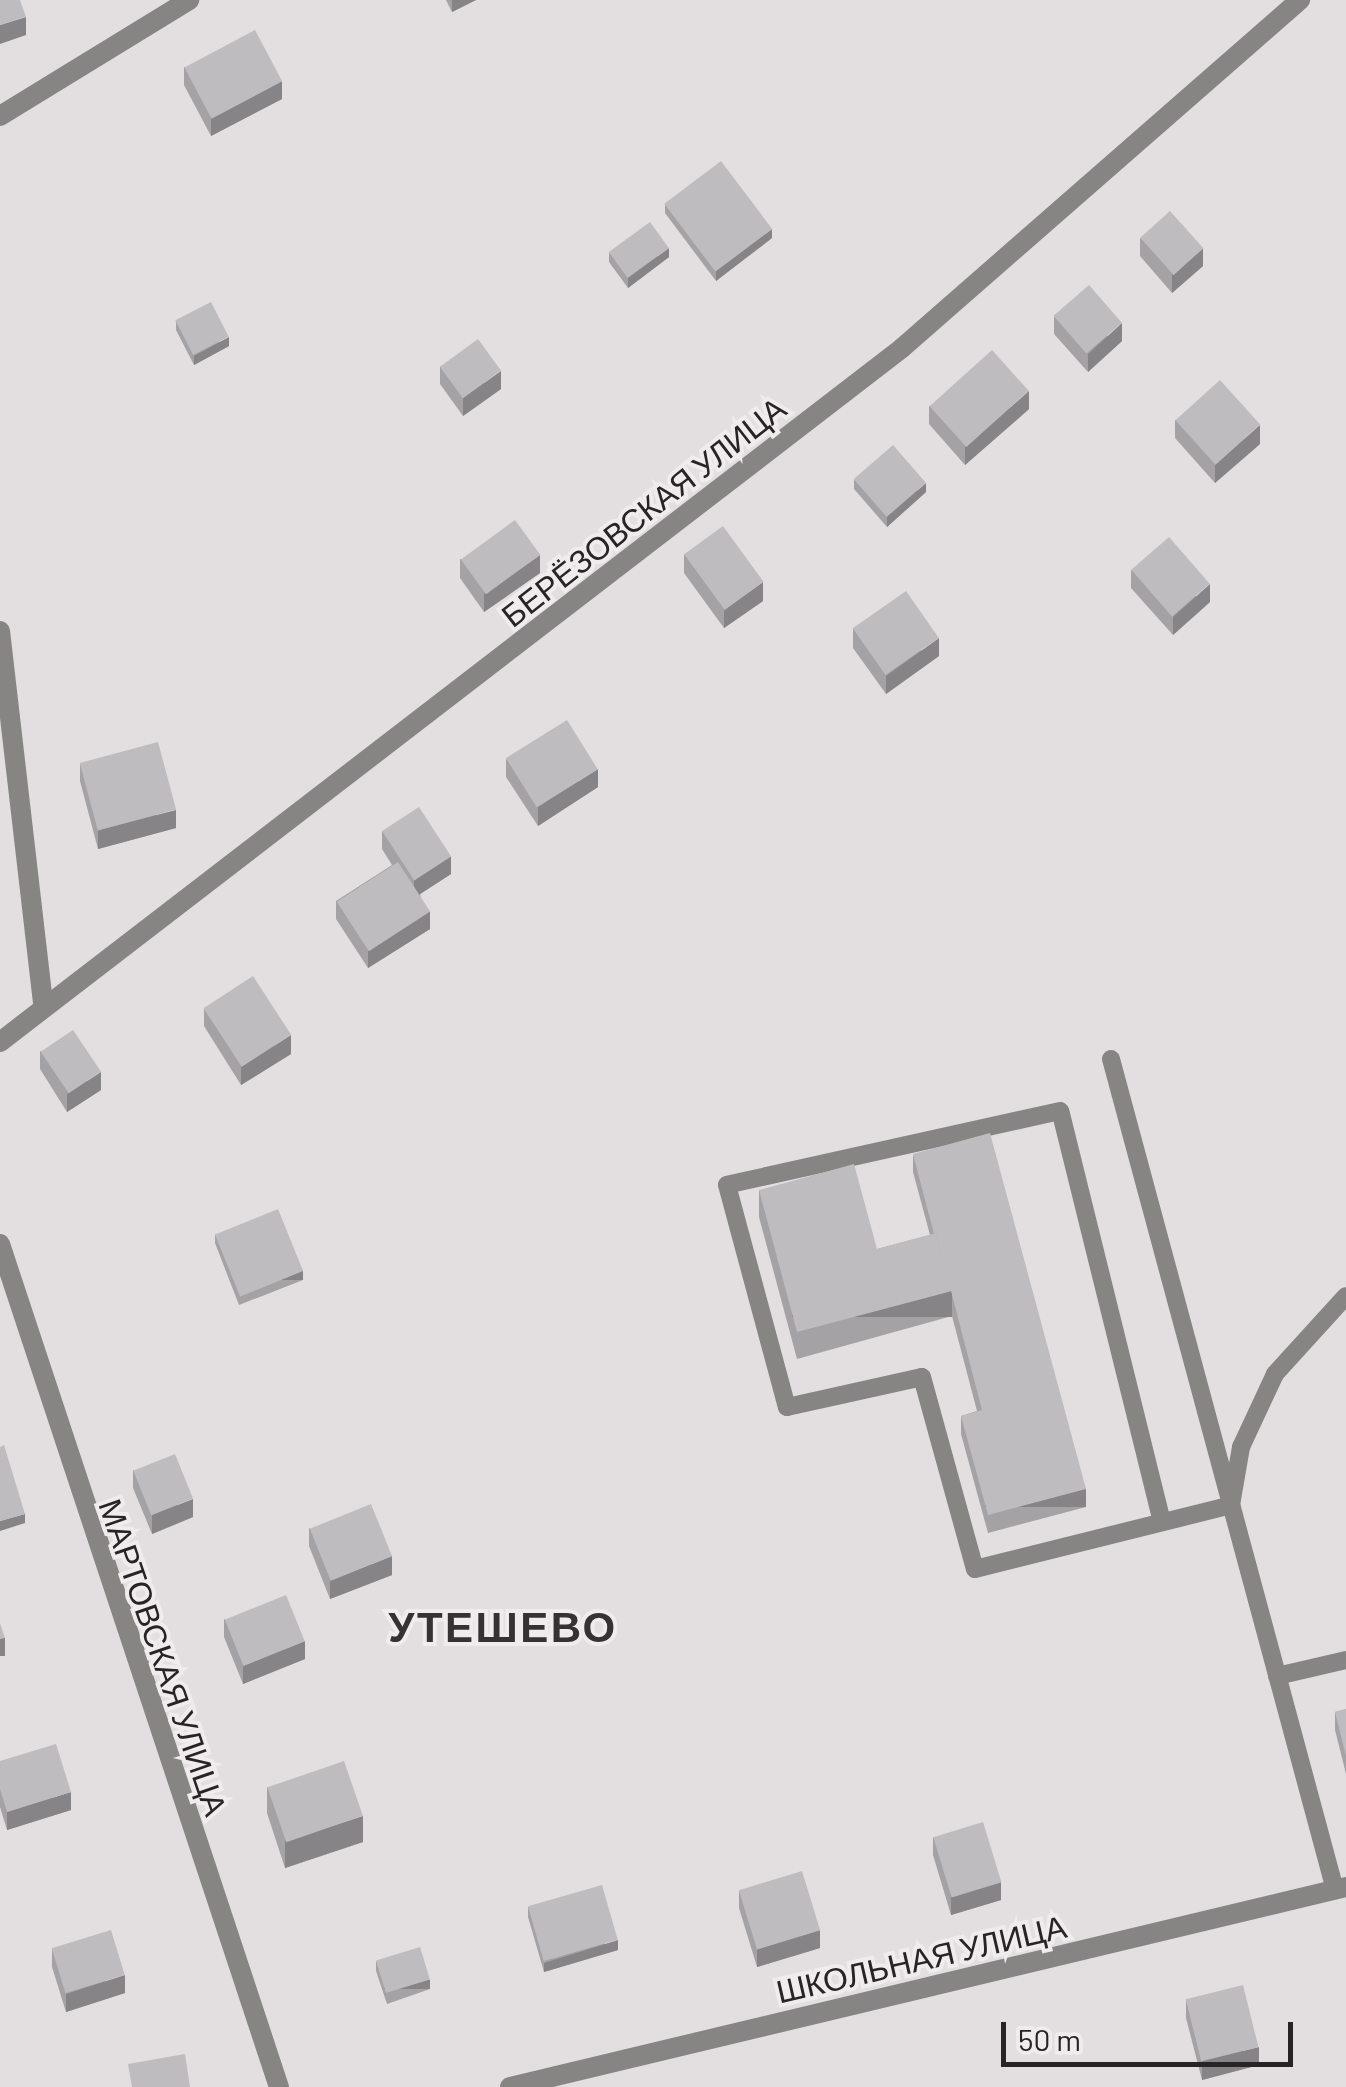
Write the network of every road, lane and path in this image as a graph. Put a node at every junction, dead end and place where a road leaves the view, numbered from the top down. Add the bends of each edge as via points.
1 (189, 0) edge
2 (1300, 0) edge
3 (0, 116) edge
4 (0, 631) edge
5 (43, 1003) junction
6 (0, 1042) edge
7 (1111, 1059) dead end
8 (0, 1244) edge
9 (1346, 1296) edge
10 (1231, 1506) junction
11 (1162, 1522) junction
12 (1346, 1660) edge
13 (1278, 1676) junction
14 (1340, 1889) edge
15 (280, 2087) edge
16 (510, 2087) edge

1 - 3 street
2 - 5 street, БЕРЁЗОВСКАЯ УЛИЦА via 902,348
4 - 5 street
5 - 6 street, БЕРЁЗОВСКАЯ УЛИЦА
7 - 10 lane
8 - 15 street, МАРТОВСКАЯ УЛИЦА
9 - 10 lane via 1275,1374 1242,1447
10 - 11 lane
10 - 13 lane
11 - 11 lane via 1060,1111 727,1185 787,1407 922,1377 975,1569
12 - 13 lane
13 - 14 lane
14 - 16 street, ШКОЛЬНАЯ УЛИЦА

